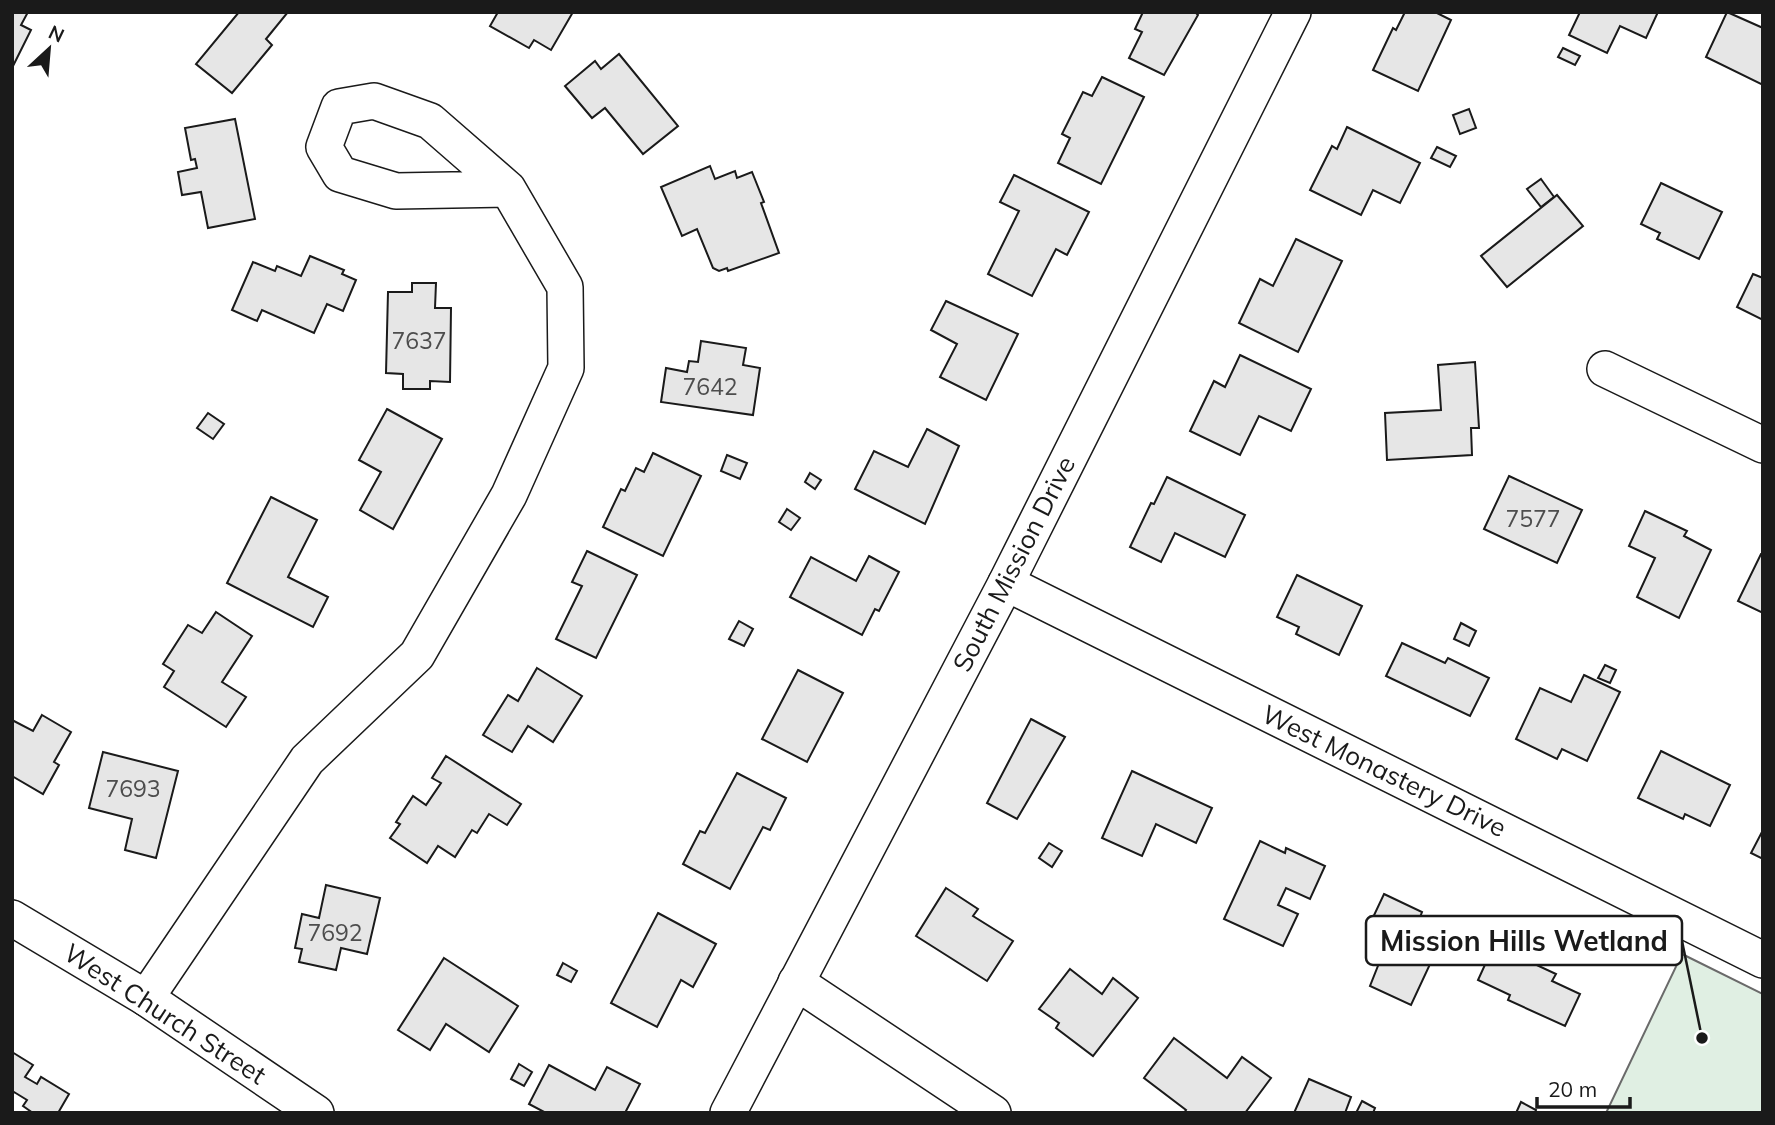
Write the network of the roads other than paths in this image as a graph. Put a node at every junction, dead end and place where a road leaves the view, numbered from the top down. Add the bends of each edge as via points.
1 (1293, 12) edge
2 (508, 189) junction
3 (1605, 369) dead end
4 (1763, 444) edge
5 (1006, 583) junction
6 (12, 918) edge
7 (1763, 960) edge
8 (796, 982) junction
9 (146, 998) junction
10 (316, 1113) edge
11 (729, 1113) edge
12 (993, 1113) edge

1 - 5 street, South Mission Drive
2 - 2 street via 430,121 374,101 340,107 324,147 340,174 396,191
2 - 9 street via 565,287 566,368 509,495 416,655 307,760
3 - 4 street
5 - 7 street, West Monastery Drive
5 - 8 street, South Mission Drive
6 - 9 street, West Church Street
8 - 11 street, South Mission Drive
8 - 12 street
9 - 10 street, West Church Street

